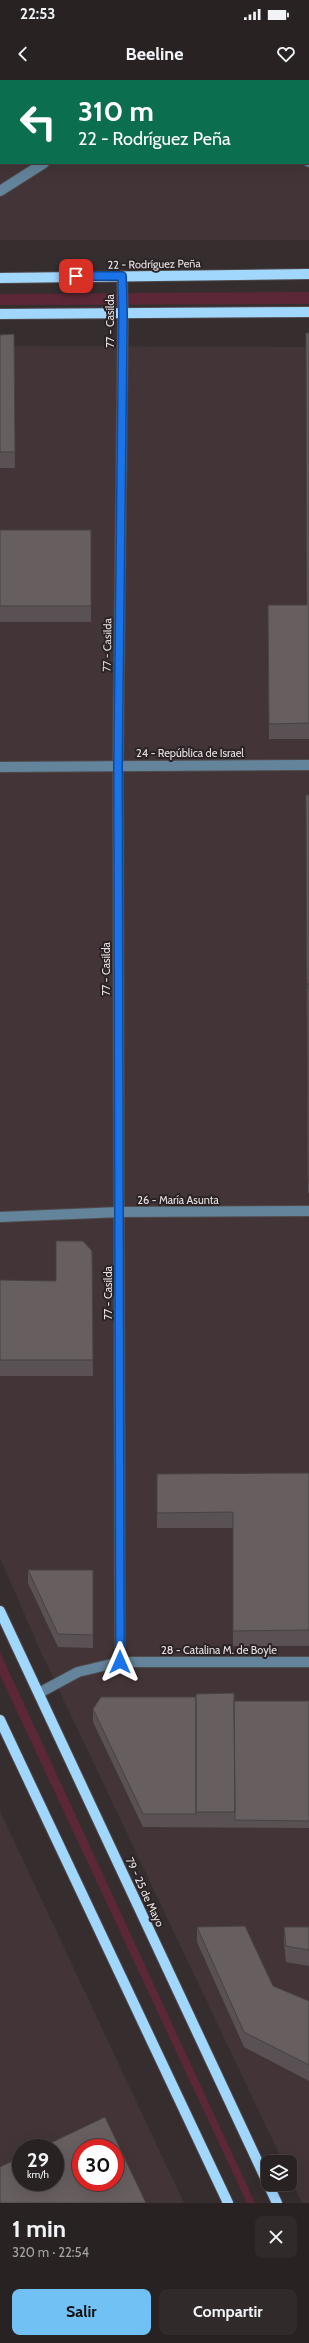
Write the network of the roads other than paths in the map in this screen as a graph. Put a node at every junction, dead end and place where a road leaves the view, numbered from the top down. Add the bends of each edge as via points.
1 (42, 164) edge
2 (0, 191) edge
3 (309, 274) edge
4 (122, 276) junction
5 (0, 278) edge
6 (309, 312) edge
7 (123, 313) junction
8 (0, 314) edge
9 (309, 765) edge
10 (118, 766) junction
11 (0, 767) edge
12 (309, 1211) edge
13 (120, 1212) junction
14 (0, 1217) edge
15 (0, 1611) edge
16 (120, 1662) junction
17 (309, 1662) edge
18 (39, 1693) junction
19 (0, 1720) edge
20 (228, 2203) edge
21 (277, 2203) edge

1 - 2 street
3 - 4 main road, 22 - Rodríguez Peña
4 - 5 main road, 22 - Rodríguez Peña
4 - 7 street, 77 - Casilda
6 - 7 main road
7 - 8 main road
7 - 10 street, 77 - Casilda
9 - 10 street, 24 - República de Israel
10 - 11 street, 24 - República de Israel
10 - 13 street, 77 - Casilda
12 - 13 street, 26 - María Asunta
13 - 14 street, 26 - María Asunta
13 - 16 street, 77 - Casilda
15 - 18 main road, 79 - 25 de Mayo
16 - 17 street, 28 - Catalina M. de Boyle
16 - 18 street, 28 - Catalina M. de Boyle via 78,1672
18 - 21 main road, 79 - 25 de Mayo
19 - 20 main road

